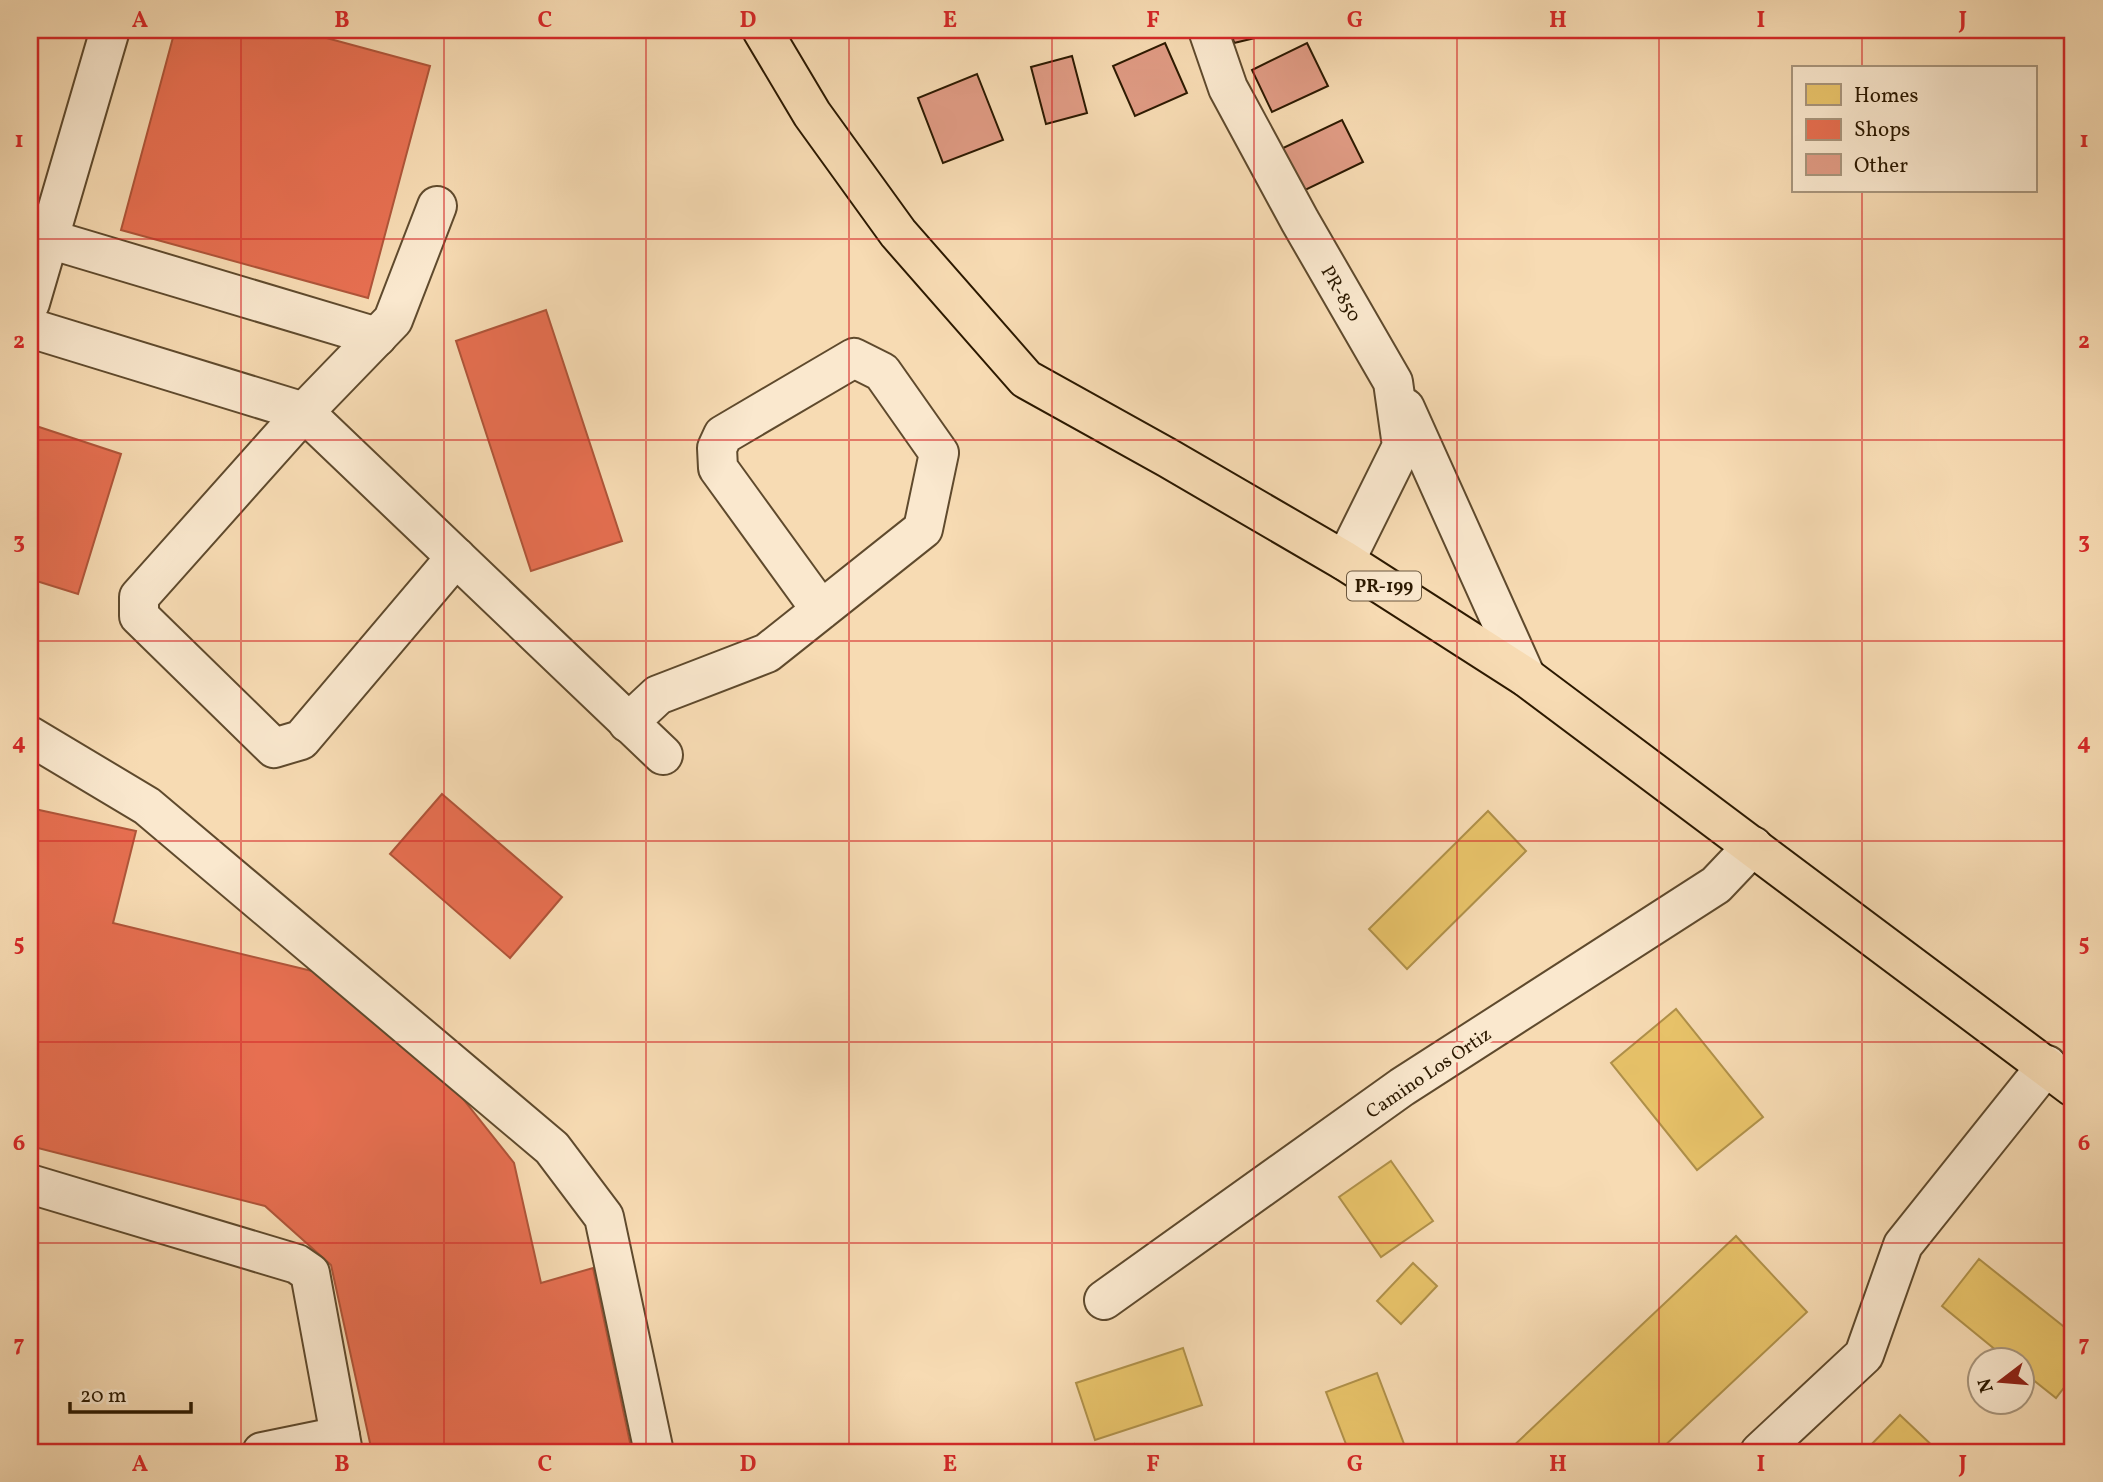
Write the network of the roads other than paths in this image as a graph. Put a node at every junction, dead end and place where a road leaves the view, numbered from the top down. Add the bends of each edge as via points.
1 (110, 30) edge
2 (762, 30) edge
3 (1208, 30) edge
4 (437, 206) dead end
5 (48, 239) junction
6 (30, 303) edge
7 (30, 328) edge
8 (377, 337) junction
9 (1393, 382) junction
10 (304, 412) junction
11 (456, 557) junction
12 (1345, 561) junction
13 (821, 610) junction
14 (1526, 677) junction
15 (628, 723) junction
16 (30, 736) edge
17 (663, 755) dead end
18 (1753, 846) junction
19 (2060, 1076) edge
20 (30, 1184) edge
21 (1104, 1300) dead end
22 (342, 1444) edge
23 (262, 1452) edge
24 (654, 1452) edge
25 (1760, 1452) edge

1 - 5 street
2 - 12 main road, PR-199 via 812,114 898,233 1026,379
3 - 9 street, PR-850 / PR-850 via 1228,88
4 - 8 street via 393,320
5 - 6 street
5 - 8 street
7 - 10 street
8 - 10 street
9 - 12 street, PR-850 / PR-850 via 1402,446
9 - 14 street
10 - 11 street
10 - 11 street via 139,597 139,616 274,748 301,740
11 - 15 street
12 - 14 main road, PR-199
13 - 13 street via 923,528 939,453 882,372 854,358 723,435 717,448 718,468
13 - 15 street via 767,653 658,695
14 - 18 main road, PR-199
15 - 17 street
16 - 24 street via 147,806 552,1148 604,1217
18 - 19 main road, PR-199
18 - 21 street, Camino Los Ortiz via 1716,885 1402,1087
19 - 25 street via 1903,1245 1864,1355
20 - 22 street via 297,1264 310,1273
22 - 23 street

